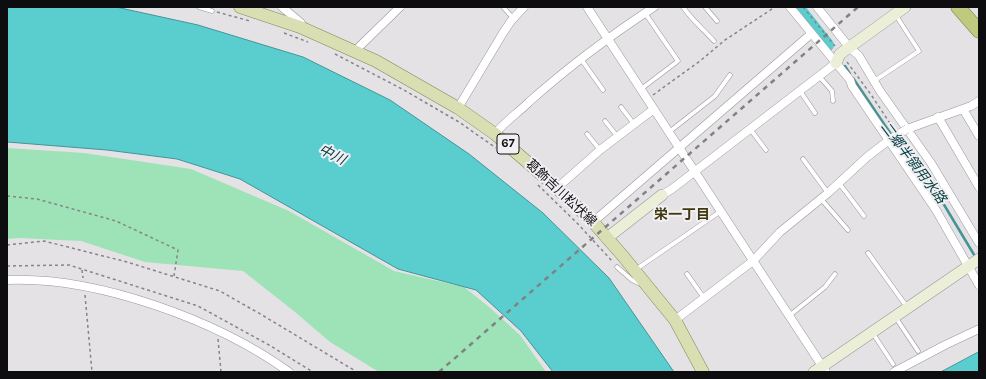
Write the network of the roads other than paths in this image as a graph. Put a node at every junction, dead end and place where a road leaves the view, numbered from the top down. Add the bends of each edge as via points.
1 (199, 7) edge
2 (240, 7) edge
3 (282, 7) edge
4 (400, 7) edge
5 (502, 7) edge
6 (524, 7) edge
7 (587, 7) edge
8 (654, 7) edge
9 (683, 7) edge
10 (705, 7) edge
11 (790, 7) edge
12 (905, 7) edge
13 (958, 7) edge
14 (969, 7) edge
15 (820, 8) edge
16 (293, 10) edge
17 (212, 11) road end
18 (645, 13) junction
19 (895, 14) junction
20 (513, 18) junction
21 (717, 20) dead end
22 (300, 27) junction
23 (979, 29) edge
24 (811, 34) junction
25 (607, 38) junction
26 (714, 42) dead end
27 (850, 47) junction
28 (357, 52) junction
29 (581, 58) junction
30 (841, 61) junction
31 (730, 75) dead end
32 (819, 76) junction
33 (874, 81) junction
34 (641, 89) junction
35 (602, 90) dead end
36 (800, 91) junction
37 (834, 101) dead end
38 (979, 101) edge
39 (458, 108) junction
40 (621, 108) dead end
41 (654, 109) junction
42 (963, 109) junction
43 (815, 112) dead end
44 (938, 117) junction
45 (605, 121) dead end
46 (634, 124) junction
47 (749, 129) junction
48 (908, 129) junction
49 (670, 132) junction
50 (495, 134) junction
51 (587, 134) dead end
52 (617, 136) junction
53 (979, 136) edge
54 (889, 140) junction
55 (680, 148) junction
56 (600, 150) junction
57 (766, 150) dead end
58 (803, 159) dead end
59 (694, 171) junction
60 (839, 183) junction
61 (979, 187) edge
62 (557, 188) junction
63 (828, 193) junction
64 (662, 195) joint
65 (821, 199) junction
66 (721, 211) junction
67 (864, 216) dead end
68 (592, 222) junction
69 (848, 230) dead end
70 (607, 238) junction
71 (979, 243) edge
72 (868, 253) dead end
73 (753, 261) junction
74 (972, 263) edge
75 (617, 267) road end
76 (687, 274) dead end
77 (835, 274) dead end
78 (639, 275) junction
79 (7, 280) edge
80 (979, 285) edge
81 (704, 298) junction
82 (907, 308) junction
83 (788, 316) junction
84 (894, 316) junction
85 (675, 320) junction
86 (979, 329) edge
87 (872, 332) junction
88 (918, 351) dead end
89 (893, 368) edge
90 (821, 370) edge
91 (289, 372) edge
92 (703, 372) edge

1 - 17 lane
2 - 22 main road, 葛飾吉川松伏線 / 67
3 - 16 street
4 - 28 street
5 - 20 lane
6 - 20 street
7 - 25 street
8 - 18 street
9 - 26 lane
10 - 21 lane
11 - 24 street
12 - 19 street
13 - 23 highway
14 - 23 highway
15 - 27 street
16 - 22 street via 301,23
18 - 25 street
18 - 34 lane via 678,62
19 - 27 street
19 - 33 lane via 919,51
20 - 39 street
22 - 28 main road, 葛飾吉川松伏線 / 67
24 - 30 street
24 - 55 street
25 - 29 street
25 - 34 street
27 - 30 street via 840,54
27 - 33 street via 859,56
28 - 39 main road, 葛飾吉川松伏線 / 67
29 - 35 lane
29 - 50 street
30 - 32 street
30 - 54 street via 852,86
31 - 49 lane via 714,96
32 - 36 street
32 - 37 lane via 832,91
33 - 48 street
34 - 41 street
36 - 43 lane
36 - 47 street
38 - 42 street
39 - 50 main road, 葛飾吉川松伏線 / 67
40 - 46 lane
41 - 46 street
41 - 49 street
42 - 44 street
42 - 53 street
44 - 48 street
44 - 61 street
45 - 52 lane
46 - 52 street
47 - 57 lane
47 - 59 street
48 - 54 street, bridge
48 - 71 street
49 - 55 street
50 - 62 main road, 葛飾吉川松伏線 / 67
51 - 56 lane
52 - 56 street
54 - 60 street
54 - 74 street
55 - 59 street
55 - 68 street
56 - 62 street
58 - 63 lane
59 - 64 street
59 - 66 street
60 - 63 street
60 - 67 lane
62 - 68 main road, 葛飾吉川松伏線 / 67
63 - 65 street
64 - 70 street
65 - 69 lane
65 - 73 street via 780,232
66 - 73 street
66 - 78 lane
68 - 70 main road, 葛飾吉川松伏線 / 67
70 - 78 main road, 葛飾吉川松伏線 / 67
72 - 82 lane
73 - 81 street
73 - 83 street
74 - 80 street
74 - 82 street
75 - 78 lane via 638,283
76 - 81 lane
77 - 83 lane via 825,287
78 - 85 main road, 葛飾吉川松伏線 / 67
79 - 91 street via 49,281 85,287 180,314 217,330
81 - 85 street
82 - 84 street
83 - 90 street
84 - 87 street
84 - 88 lane
85 - 92 main road, 葛飾吉川松伏線 / 67
86 - 89 street
87 - 89 lane
87 - 90 street

